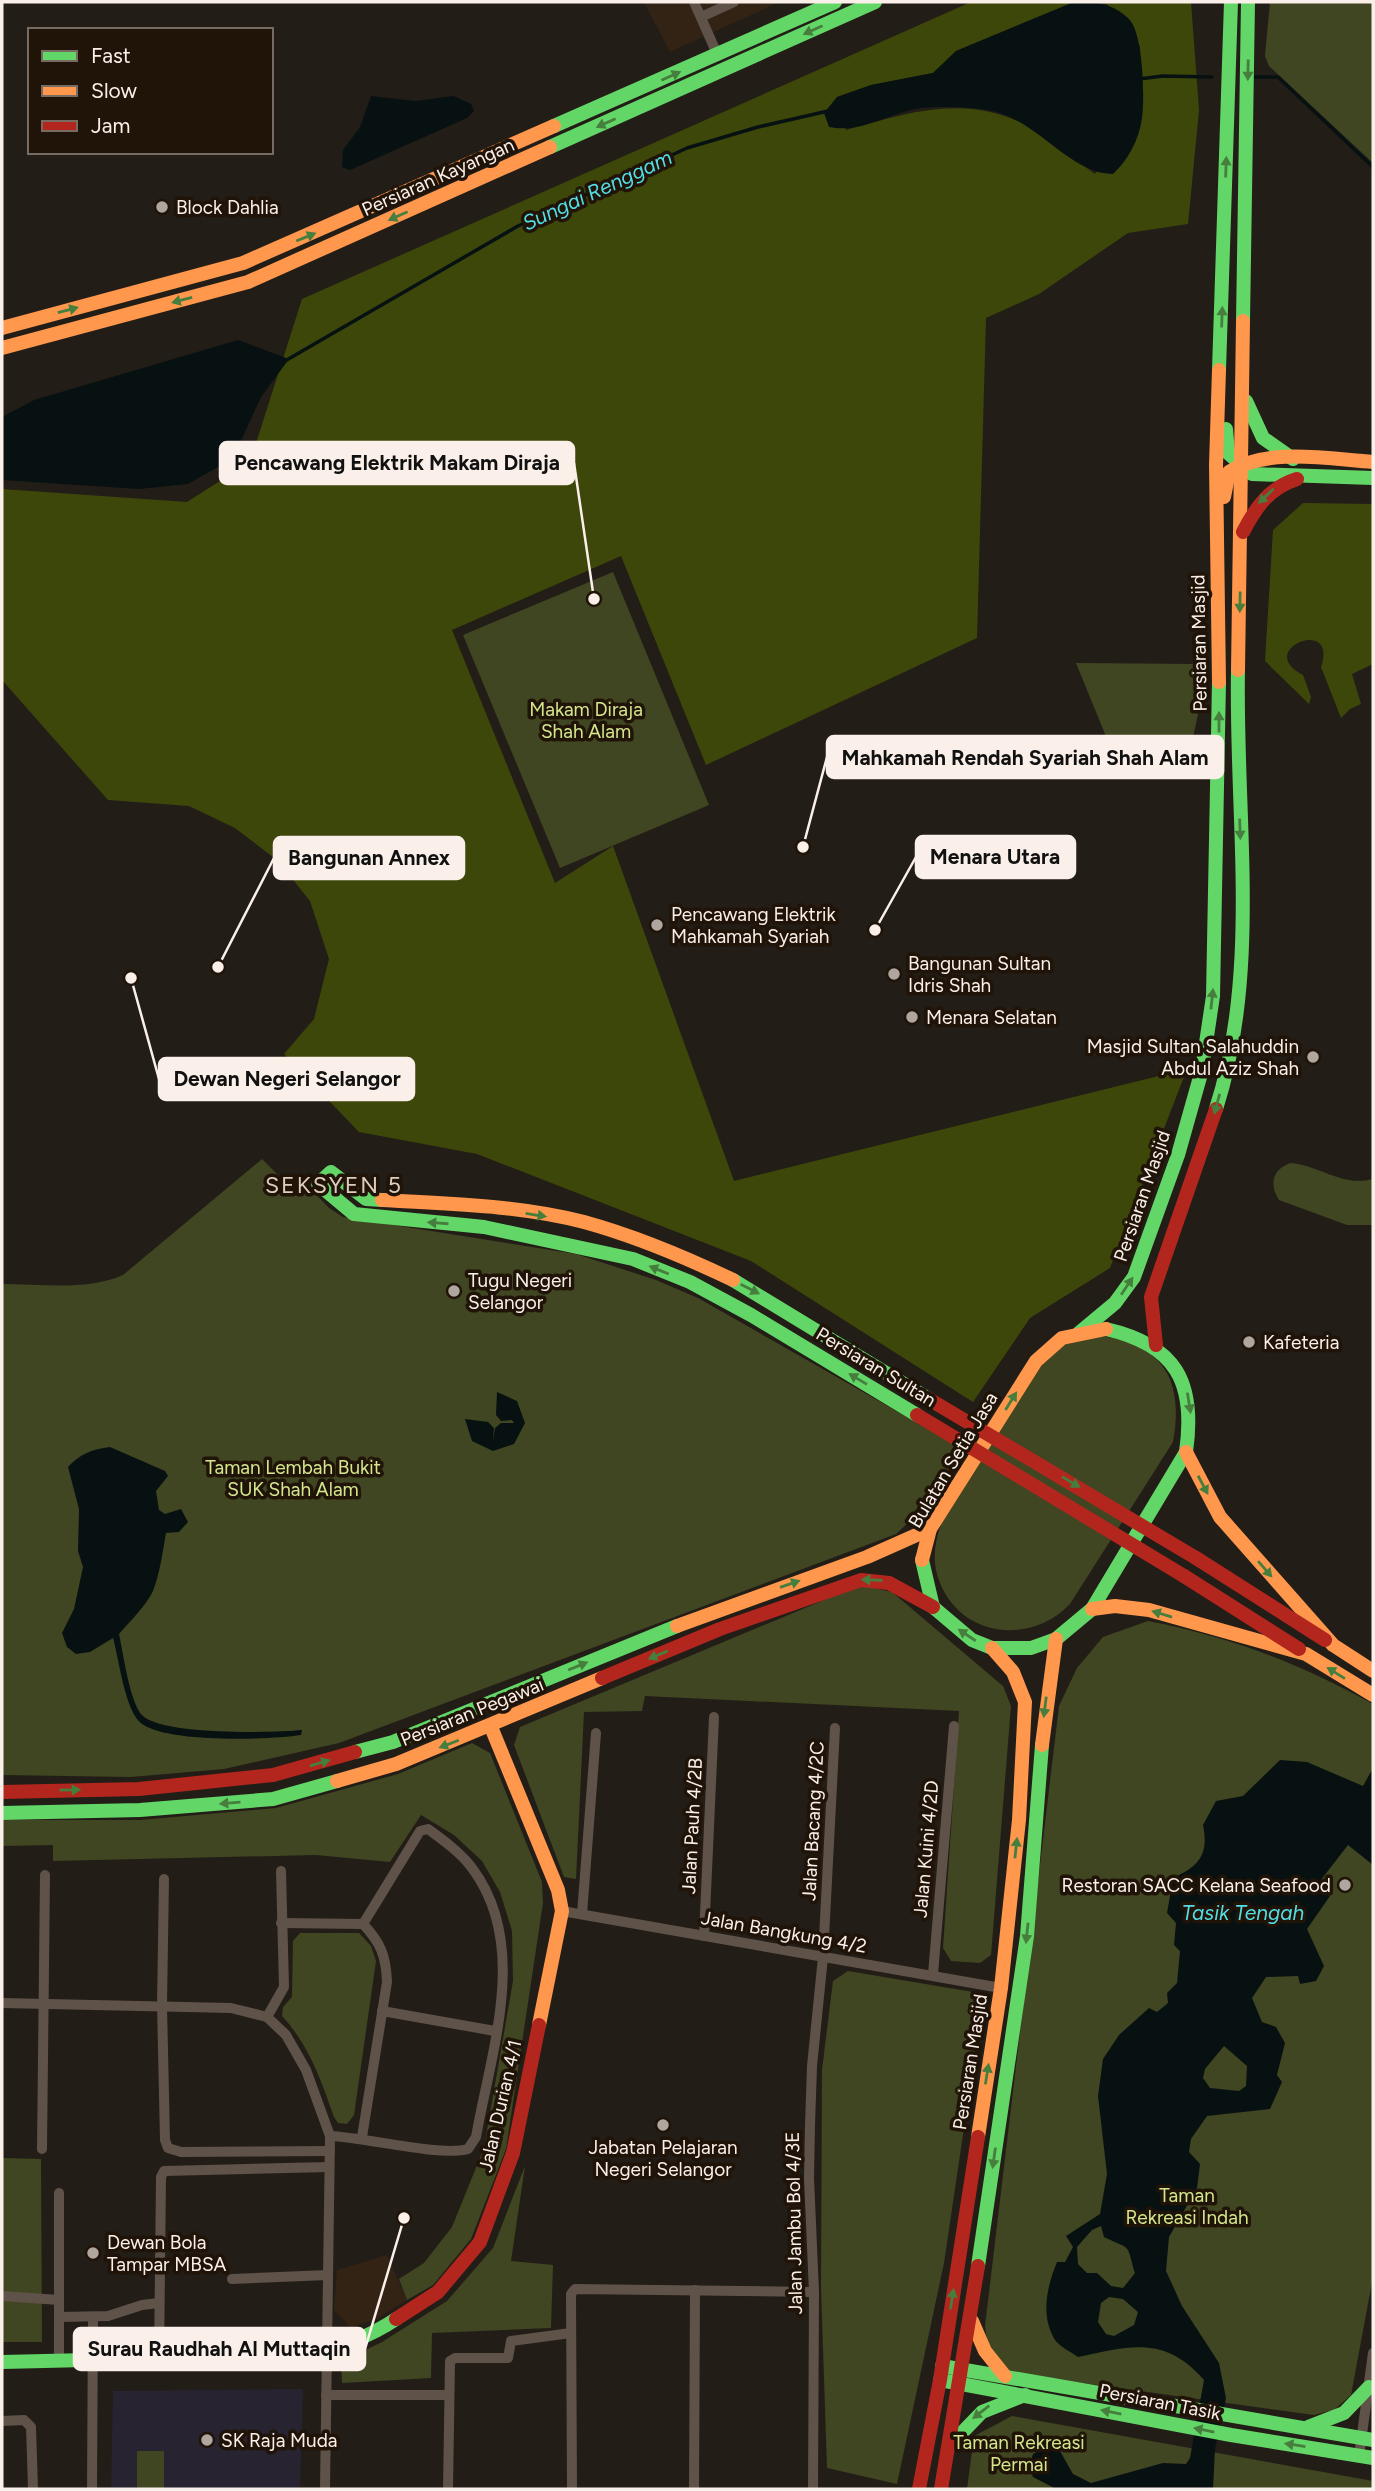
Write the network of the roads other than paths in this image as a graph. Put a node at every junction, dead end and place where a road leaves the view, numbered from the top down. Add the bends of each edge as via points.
1 (694, 2) edge
2 (734, 2) edge
3 (835, 2) edge
4 (876, 2) edge
5 (1231, 2) edge
6 (1248, 2) edge
7 (701, 17) junction
8 (718, 56) junction
9 (2, 328) edge
10 (2, 348) edge
11 (1220, 385) junction
12 (1244, 395) junction
13 (1293, 459) junction
14 (1373, 461) edge
15 (1240, 466) junction
16 (1306, 477) junction
17 (1373, 478) edge
18 (1242, 534) junction
19 (1220, 601) junction
20 (1079, 1333) junction
21 (1156, 1345) junction
22 (1186, 1452) junction
23 (930, 1529) junction
24 (933, 1607) junction
25 (1093, 1609) junction
26 (1056, 1639) junction
27 (1333, 1645) junction
28 (992, 1648) junction
29 (1306, 1654) junction
30 (1373, 1671) edge
31 (1370, 1693) edge
32 (714, 1717) dead end
33 (954, 1726) dead end
34 (491, 1727) junction
35 (835, 1728) dead end
36 (596, 1732) dead end
37 (2, 1792) edge
38 (2, 1813) edge
39 (281, 1871) dead end
40 (45, 1875) dead end
41 (164, 1879) dead end
42 (562, 1911) junction
43 (582, 1914) junction
44 (281, 1923) junction
45 (363, 1924) junction
46 (704, 1936) junction
47 (823, 1957) junction
48 (933, 1975) junction
49 (1001, 1988) junction
50 (2, 2003) edge
51 (44, 2005) junction
52 (162, 2005) junction
53 (382, 2011) junction
54 (267, 2017) junction
55 (495, 2031) junction
56 (330, 2136) junction
57 (362, 2137) junction
58 (41, 2149) dead end
59 (330, 2151) junction
60 (329, 2167) junction
61 (59, 2193) dead end
62 (328, 2275) junction
63 (232, 2279) dead end
64 (695, 2290) junction
65 (814, 2292) junction
66 (2, 2296) edge
67 (59, 2300) junction
68 (159, 2303) junction
69 (60, 2317) junction
70 (93, 2317) junction
71 (971, 2318) junction
72 (571, 2333) junction
73 (328, 2350) junction
74 (1373, 2353) edge
75 (159, 2360) junction
76 (2, 2362) edge
77 (59, 2362) junction
78 (92, 2362) junction
79 (941, 2373) junction
80 (1005, 2376) junction
81 (962, 2377) junction
82 (1368, 2387) junction
83 (326, 2395) junction
84 (448, 2395) junction
85 (1025, 2395) junction
86 (2, 2421) edge
87 (1307, 2428) junction
88 (1367, 2439) edge
89 (948, 2447) junction
90 (1369, 2455) edge
91 (33, 2489) edge
92 (92, 2489) edge
93 (325, 2489) edge
94 (448, 2489) edge
95 (572, 2489) edge
96 (694, 2489) edge
97 (813, 2489) edge
98 (919, 2489) edge
99 (940, 2489) edge

1 - 7 street
2 - 7 street
3 - 8 main road, Persiaran Kayangan
4 -> 10 main road, Persiaran Kayangan via 248,282
11 -> 5 main road, Persiaran Masjid
6 -> 12 main road, Persiaran Masjid
7 - 8 street
9 -> 8 main road, Persiaran Kayangan via 243,263
11 - 15 main road via 1228,453
11 - 19 main road, Persiaran Masjid via 1216,465
12 - 13 main road via 1263,438
12 - 15 main road, Persiaran Masjid
13 - 14 main road
13 - 15 main road via 1252,460
15 - 16 main road via 1252,474
15 - 18 main road, Persiaran Masjid
15 - 19 main road via 1225,480
16 - 17 main road
16 -> 18 main road via 1282,483 1264,496
18 -> 21 main road, Persiaran Masjid via 1237,715 1242,907 1239,999 1213,1118 1151,1297
20 -> 19 main road, Persiaran Masjid via 1115,1303 1134,1277 1178,1155 1202,1070 1214,970
20 - 21 main road, Bulatan Setia Jasa via 1128,1332
23 -> 20 main road, Bulatan Setia Jasa via 1036,1361 1062,1338
21 -> 22 main road, Bulatan Setia Jasa via 1176,1367 1190,1400 1192,1428
22 - 25 main road, Bulatan Setia Jasa
22 -> 27 main road via 1220,1517
23 - 24 main road, Bulatan Setia Jasa via 921,1562
37 -> 23 main road, Persiaran Pegawai via 139,1789 273,1776 393,1742 716,1610 867,1557
28 -> 24 main road, Bulatan Setia Jasa via 972,1640
24 -> 34 main road, Persiaran Pegawai via 874,1577 861,1580 720,1629
25 - 26 main road, Bulatan Setia Jasa
29 -> 25 main road via 1149,1610
26 - 28 main road, Bulatan Setia Jasa via 1031,1648
26 -> 71 main road, Persiaran Masjid via 1045,1707 1027,1936
29 -> 27 main road, Persiaran Sultan, bridge via 1184,1576 690,1282 633,1259 484,1227 354,1214 318,1184 331,1172 366,1199 473,1205 583,1222 689,1259 758,1293
27 - 30 main road, Persiaran Sultan
49 -> 28 main road, Persiaran Masjid via 1019,1820 1025,1702 1013,1672
31 -> 29 main road, Persiaran Sultan
32 - 46 street, Jalan Pauh 4/2B
33 - 48 street, Jalan Kuini 4/2D
34 -> 38 main road, Persiaran Pegawai via 396,1764 273,1799 139,1810
34 - 42 main road, Jalan Durian 4/1 via 558,1890
35 - 47 street, Jalan Bacang 4/2C
36 - 43 street
39 - 44 street
40 - 51 street
41 - 52 street
42 - 43 street, Jalan Bangkung 4/2
42 - 73 main road, Jalan Durian 4/1 via 513,2153 480,2242 438,2292 378,2332
43 - 46 street, Jalan Bangkung 4/2
44 - 45 street
44 - 54 street via 284,1987
45 - 53 street via 379,1941 386,1959
45 - 55 street via 424,1829 471,1866 491,1898 502,1932 504,1979
46 - 47 street, Jalan Bangkung 4/2
47 - 48 street, Jalan Bangkung 4/2
47 - 65 street, Jalan Jambu Bol 4/3E via 812,2066 808,2178
48 - 49 street, Jalan Bangkung 4/2
79 -> 49 main road, Persiaran Masjid
50 - 51 street
51 - 52 street
51 - 58 street
52 - 54 street via 231,2008
52 - 59 street via 168,2148 181,2152
53 - 55 street
53 - 57 street
54 - 56 street via 286,2035 306,2070
55 - 57 street via 476,2137 468,2149 397,2145
56 - 57 street
56 - 59 street
59 - 60 street
60 - 62 street
60 - 68 street via 164,2171
61 - 67 street
62 - 63 street
62 - 73 street
64 - 65 street
64 - 72 street via 575,2289 571,2294
64 - 96 street
65 - 97 street, Jalan Jambu Bol 4/3E
66 - 67 street
67 - 69 street
68 - 70 street
68 - 75 street
69 - 70 street
69 - 77 street
70 - 78 street
71 - 80 main road via 985,2351
71 - 81 main road, Persiaran Masjid
72 - 84 street via 511,2341 508,2358 454,2358
72 - 95 street
73 - 75 main road, Jalan Durian 4/1 via 274,2358
73 - 83 street
74 - 82 street
75 - 78 main road, Jalan Durian 4/1
76 - 77 main road, Jalan Durian 4/1
77 - 78 main road, Jalan Durian 4/1
78 - 92 street
79 - 81 main road, Persiaran Tasik
79 - 98 main road, Persiaran Masjid
80 - 81 main road, Persiaran Tasik
80 - 87 main road, Persiaran Tasik
81 - 85 main road, Persiaran Tasik
81 - 89 main road, Persiaran Masjid
82 - 87 main road via 1344,2413
82 - 88 street
83 - 84 street
83 - 93 street
84 - 94 street
85 -> 89 main road via 980,2410
90 -> 85 main road, Persiaran Tasik via 1231,2435
86 - 91 street via 31,2427
87 - 88 main road, Persiaran Tasik
88 - 90 street
89 - 99 main road, Persiaran Masjid

